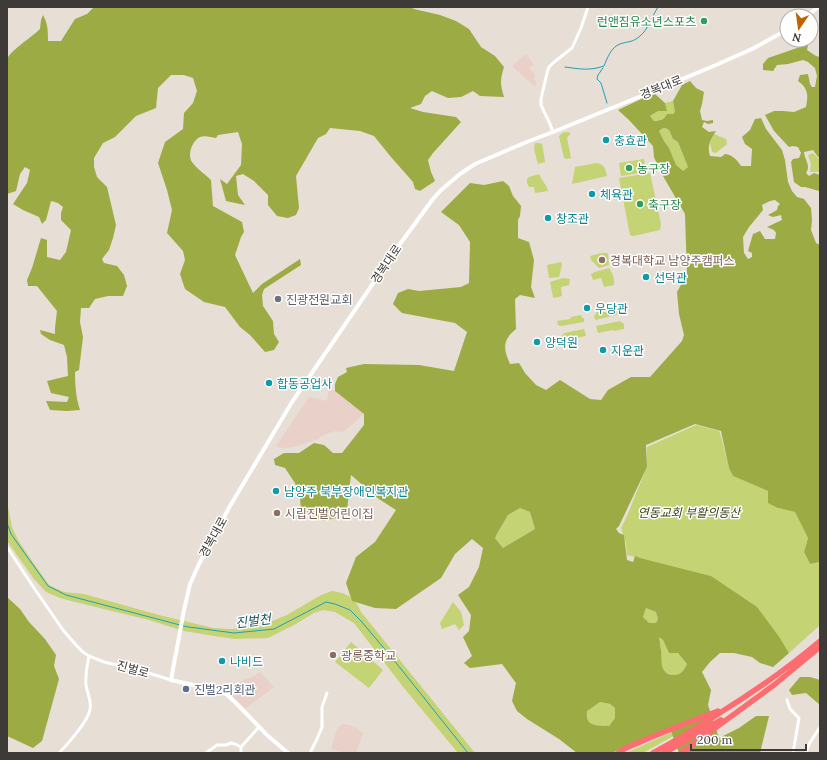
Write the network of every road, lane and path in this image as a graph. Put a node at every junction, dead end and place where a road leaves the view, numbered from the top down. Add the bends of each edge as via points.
1 (588, 7) edge
2 (779, 34) edge
3 (553, 132) junction
4 (7, 547) edge
5 (820, 641) edge
6 (820, 647) edge
7 (89, 656) junction
8 (171, 680) junction
9 (327, 692) dead end
10 (787, 700) dead end
11 (738, 702) junction
12 (744, 707) junction
13 (259, 727) junction
14 (820, 727) edge
15 (241, 747) junction
16 (59, 753) edge
17 (206, 753) edge
18 (241, 753) edge
19 (288, 753) edge
20 (310, 753) edge
21 (618, 753) edge
22 (652, 753) edge
23 (664, 753) edge
24 (681, 753) edge
25 (793, 753) edge
26 (806, 753) edge

1 - 3 street via 572,48 553,63 547,73 541,105
2 - 3 street, 경복대로 via 734,57
3 - 8 street, 경복대로 via 468,168 433,199 400,244 288,408 199,564 188,592
4 - 7 street, 진벌로 via 63,630
5 - 11 highway
6 - 12 highway
7 - 8 street, 진벌로
7 - 16 street via 86,679 89,714
8 - 13 street, 진벌로 via 221,692 230,697
9 - 20 street via 322,707 322,727
10 - 25 street via 790,709 799,718
11 - 21 highway
11 - 22 highway
12 - 23 highway
12 - 24 highway
13 - 15 street
13 - 19 street, 진벌로
14 - 26 street
15 - 17 street via 235,744 218,745
15 - 18 street

